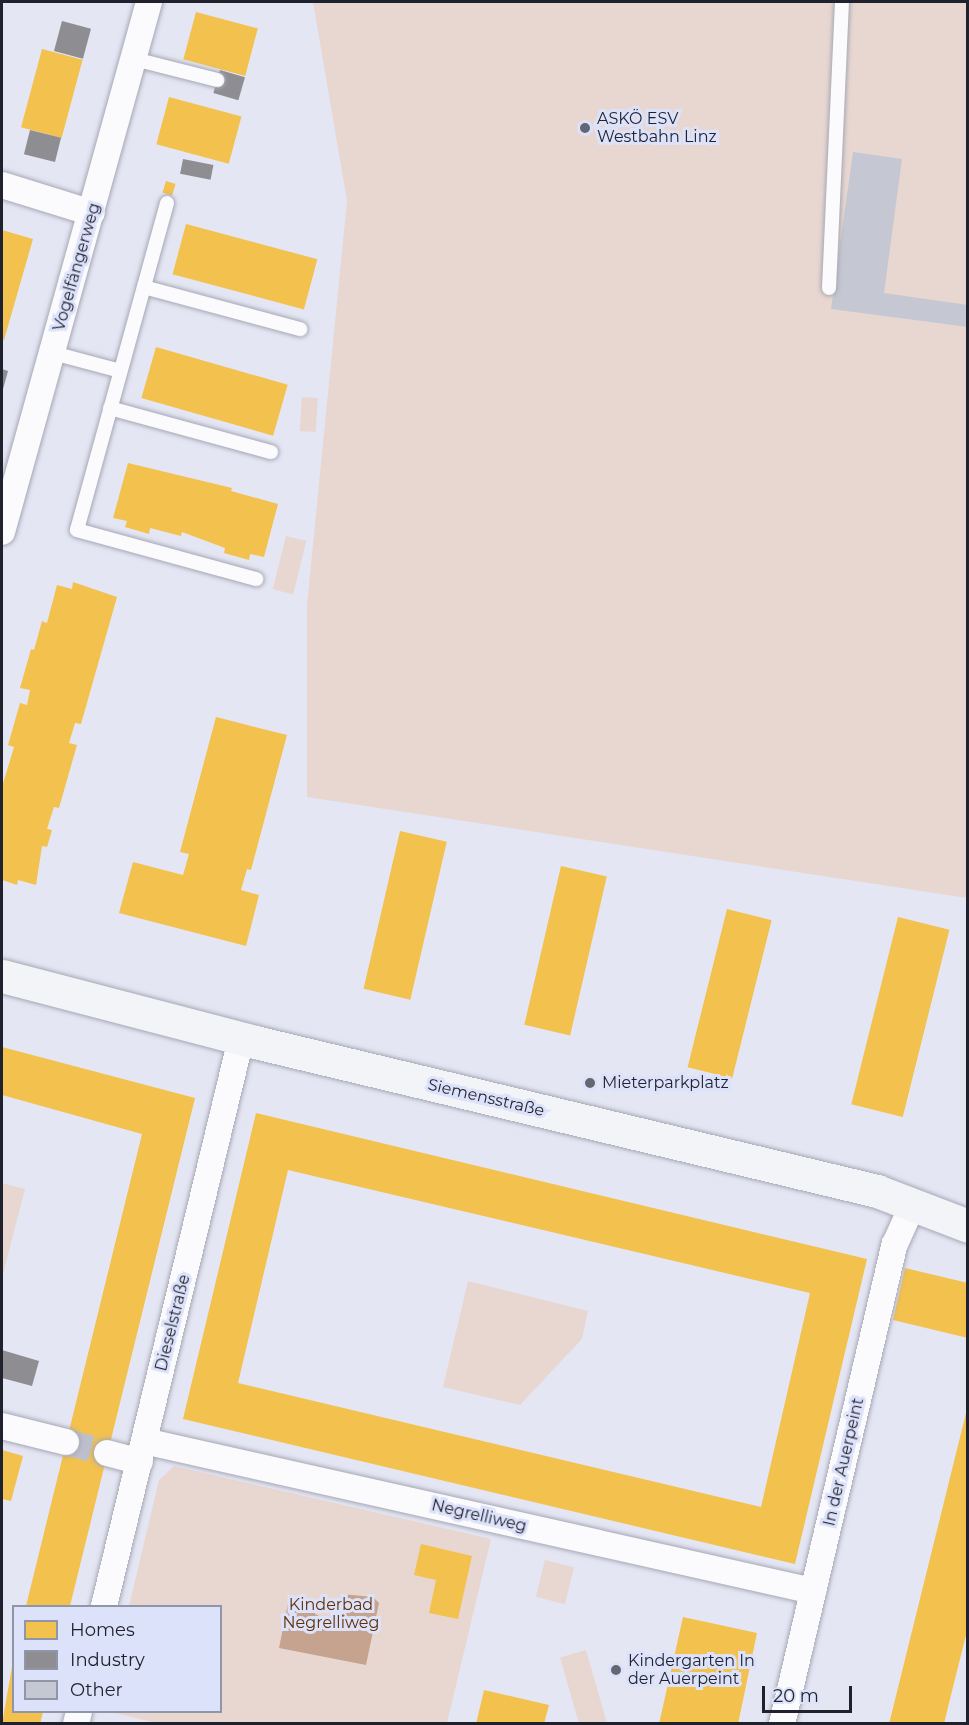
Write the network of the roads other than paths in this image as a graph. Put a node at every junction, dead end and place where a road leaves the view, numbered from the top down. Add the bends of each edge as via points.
1 (149, 2) edge
2 (842, 2) edge
3 (134, 59) junction
4 (217, 80) dead end
5 (2, 185) edge
6 (167, 203) dead end
7 (92, 213) junction
8 (144, 287) junction
9 (829, 288) dead end
10 (300, 329) dead end
11 (53, 353) junction
12 (120, 372) junction
13 (110, 408) junction
14 (271, 452) dead end
15 (2, 532) edge
16 (256, 579) dead end
17 (2, 976) edge
18 (241, 1039) junction
19 (913, 1204) junction
20 (968, 1226) edge
21 (2, 1426) edge
22 (66, 1442) tunnel mouth
23 (142, 1451) junction
24 (107, 1453) tunnel mouth
25 (813, 1591) junction
26 (104, 1605) edge
27 (782, 1724) edge

1 - 3 street, Vogelfängerweg
2 - 9 lane
3 - 4 lane
3 - 7 street, Vogelfängerweg
5 - 7 street
6 - 8 lane
7 - 11 street, Vogelfängerweg
8 - 10 lane
8 - 12 lane
11 - 12 lane
11 - 15 street, Vogelfängerweg
12 - 13 lane
13 - 14 lane
13 - 16 lane via 77,530
17 - 18 street, Siemensstraße
18 - 19 street, Siemensstraße via 866,1188
18 - 23 street, Dieselstraße
19 - 20 street, Siemensstraße
19 - 25 street, In der Auerpeint via 895,1244
21 - 22 street
23 - 24 street, Negrelliweg
23 - 25 street, Negrelliweg
23 - 26 street, Dieselstraße
25 - 27 street, In der Auerpeint

